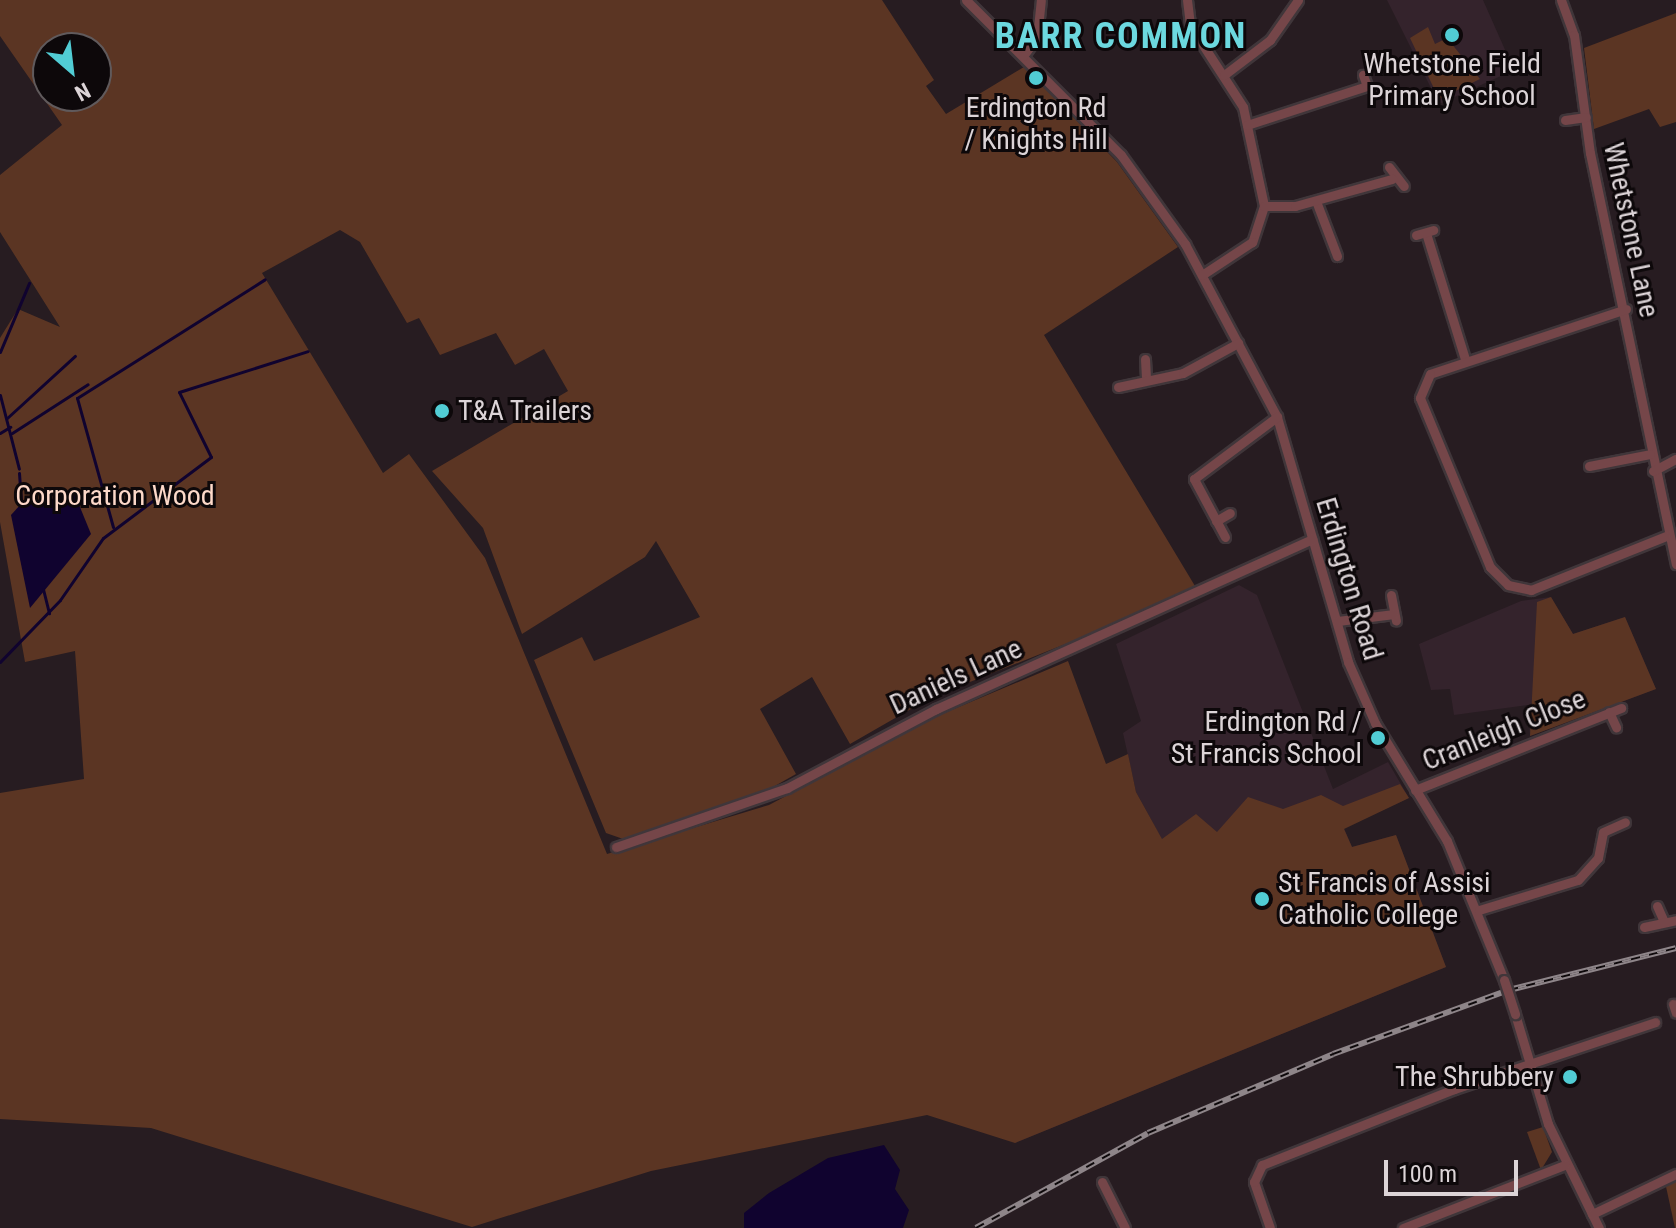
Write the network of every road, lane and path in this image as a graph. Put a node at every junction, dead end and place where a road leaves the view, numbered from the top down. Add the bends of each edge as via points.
1 (966, 0) edge
2 (1041, 0) edge
3 (1187, 0) edge
4 (1298, 0) edge
5 (1561, 0) edge
6 (1023, 56) junction
7 (1224, 75) junction
8 (1363, 75) dead end
9 (1586, 117) junction
10 (1565, 120) dead end
11 (1247, 125) junction
12 (1389, 167) dead end
13 (1392, 179) junction
14 (1404, 186) dead end
15 (1316, 201) junction
16 (1264, 206) junction
17 (1425, 233) dead end
18 (1337, 256) dead end
19 (1202, 275) junction
20 (1626, 309) junction
21 (1238, 343) junction
22 (1145, 359) dead end
23 (1465, 359) junction
24 (1146, 376) junction
25 (1118, 387) dead end
26 (1277, 417) junction
27 (1594, 452) dead end
28 (1650, 454) junction
29 (1676, 459) edge
30 (1653, 471) junction
31 (1230, 513) dead end
32 (1216, 521) junction
33 (1666, 536) junction
34 (1225, 537) dead end
35 (1312, 539) junction
36 (1676, 564) edge
37 (1391, 595) dead end
38 (1338, 621) junction
39 (1621, 708) dead end
40 (1609, 712) junction
41 (1616, 727) dead end
42 (1415, 790) junction
43 (1625, 822) dead end
44 (616, 847) dead end
45 (1657, 906) dead end
46 (1479, 910) junction
47 (1676, 920) edge
48 (1664, 922) junction
49 (1644, 927) dead end
50 (1651, 1026) dead end
51 (1529, 1064) junction
52 (1565, 1165) junction
53 (1676, 1174) edge
54 (1102, 1182) dead end
55 (1592, 1214) junction
56 (1125, 1228) edge
57 (1270, 1228) edge
58 (1403, 1228) edge
59 (1599, 1228) edge

1 - 6 street, Erdington Road
2 - 6 street via 1037,37
3 - 7 street via 1190,25
4 - 7 street via 1270,40
5 - 9 street, Whetstone Lane via 1574,35
6 - 19 street, Erdington Road via 1145,184
7 - 11 street
8 - 11 street via 1367,86
9 - 10 street
9 - 20 street, Whetstone Lane
11 - 16 street
12 - 13 street
13 - 14 street
13 - 15 street
15 - 16 street
15 - 18 street
16 - 19 street via 1252,242
17 - 23 street
19 - 21 street, Erdington Road
20 - 23 street
20 - 28 street, Whetstone Lane
21 - 24 street via 1169,378
21 - 26 street, Erdington Road
22 - 24 street
23 - 33 street via 1430,374 1420,398 1500,579 1531,590
24 - 25 street
26 - 32 street via 1194,479
26 - 35 street, Erdington Road
27 - 28 street via 1593,465
28 - 30 street, Whetstone Lane
29 - 30 street
30 - 33 street, Whetstone Lane
31 - 32 street
32 - 34 street
33 - 36 street, Whetstone Lane
35 - 38 street, Erdington Road
35 - 44 street, Daniels Lane via 936,709 787,788
37 - 38 street via 1395,618
38 - 42 street, Erdington Road via 1375,723
39 - 40 street, Cranleigh Close
40 - 41 street, Cranleigh Close
40 - 42 street, Cranleigh Close
42 - 46 street, Erdington Road
43 - 46 street via 1603,832 1598,858 1578,880
45 - 48 street
46 - 51 street, Erdington Road, bridge
47 - 48 street
48 - 49 street
50 - 51 street
51 - 52 street, Erdington Road
51 - 57 street via 1262,1165 1254,1182
52 - 55 street, Erdington Road
52 - 58 street
53 - 55 street
54 - 56 street
55 - 59 street, Erdington Road

